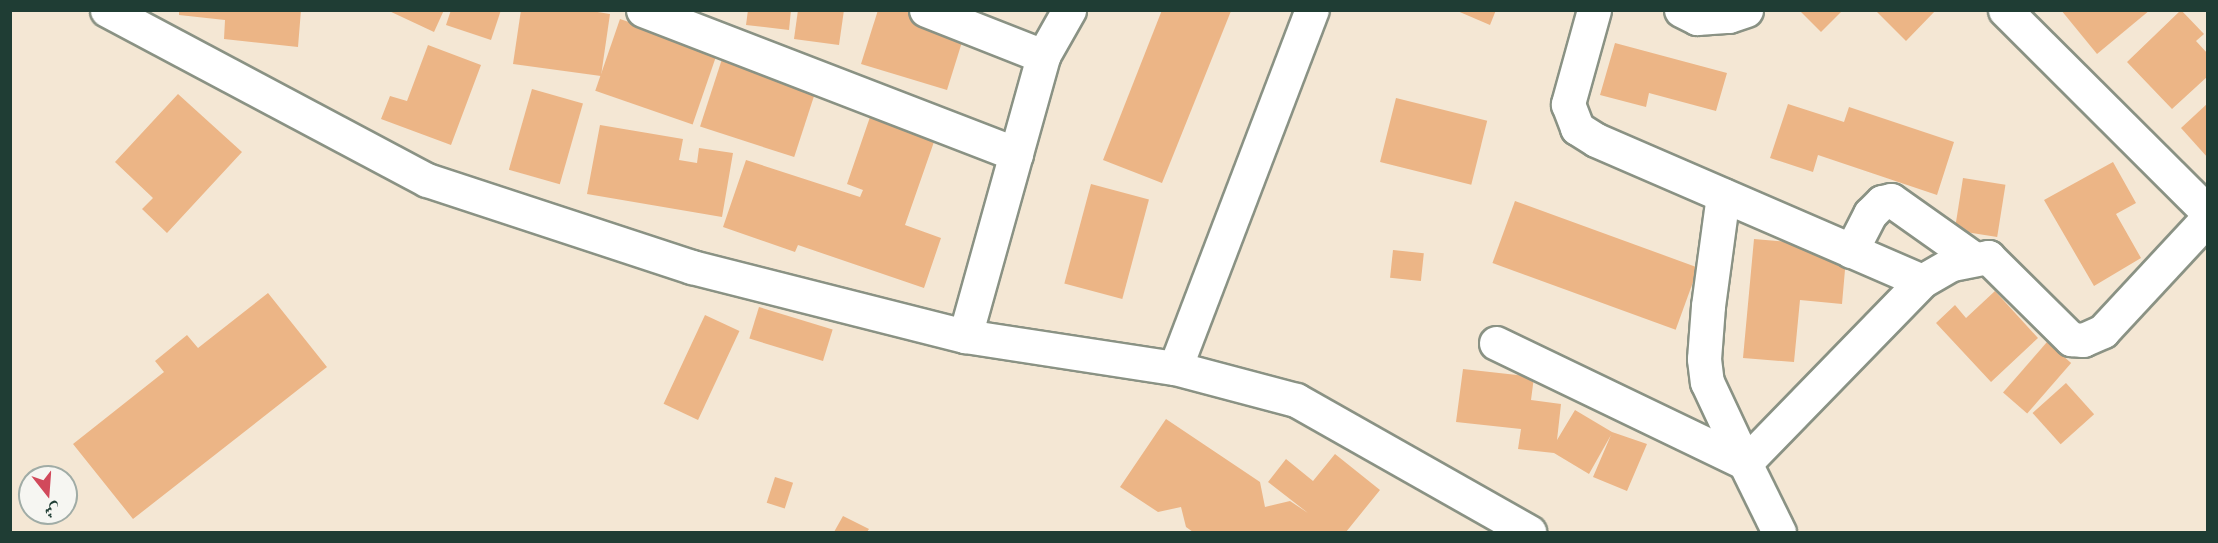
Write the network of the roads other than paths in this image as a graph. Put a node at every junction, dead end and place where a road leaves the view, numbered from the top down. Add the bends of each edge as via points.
1 (107, 10) edge
2 (644, 10) edge
3 (926, 10) edge
4 (1069, 10) edge
5 (1312, 10) edge
6 (1594, 10) edge
7 (1681, 10) edge
8 (1746, 10) edge
9 (2005, 10) edge
10 (1043, 56) junction
11 (1016, 154) junction
12 (1723, 195) junction
13 (2208, 212) edge
14 (2208, 218) edge
15 (1851, 251) junction
16 (1973, 258) junction
17 (1922, 281) junction
18 (966, 336) junction
19 (1496, 343) dead end
20 (1175, 369) junction
21 (1745, 463) junction
22 (1529, 532) edge
23 (1779, 532) edge

1 - 18 street via 427,180 692,267
2 - 11 street
3 - 10 street
4 - 10 street
5 - 20 street
6 - 12 street via 1568,104 1577,128
7 - 8 street via 1697,18 1729,16
9 - 13 street
10 - 11 street
11 - 18 street
12 - 15 street
12 - 21 street via 1704,359 1707,382
14 - 16 street via 2103,332 2083,340 2071,339 1988,257
15 - 16 street via 1870,214 1882,202 1891,200
15 - 17 street
16 - 17 street via 1952,264
17 - 21 street
18 - 20 street
19 - 21 street
20 - 22 street via 1296,400
21 - 23 street

